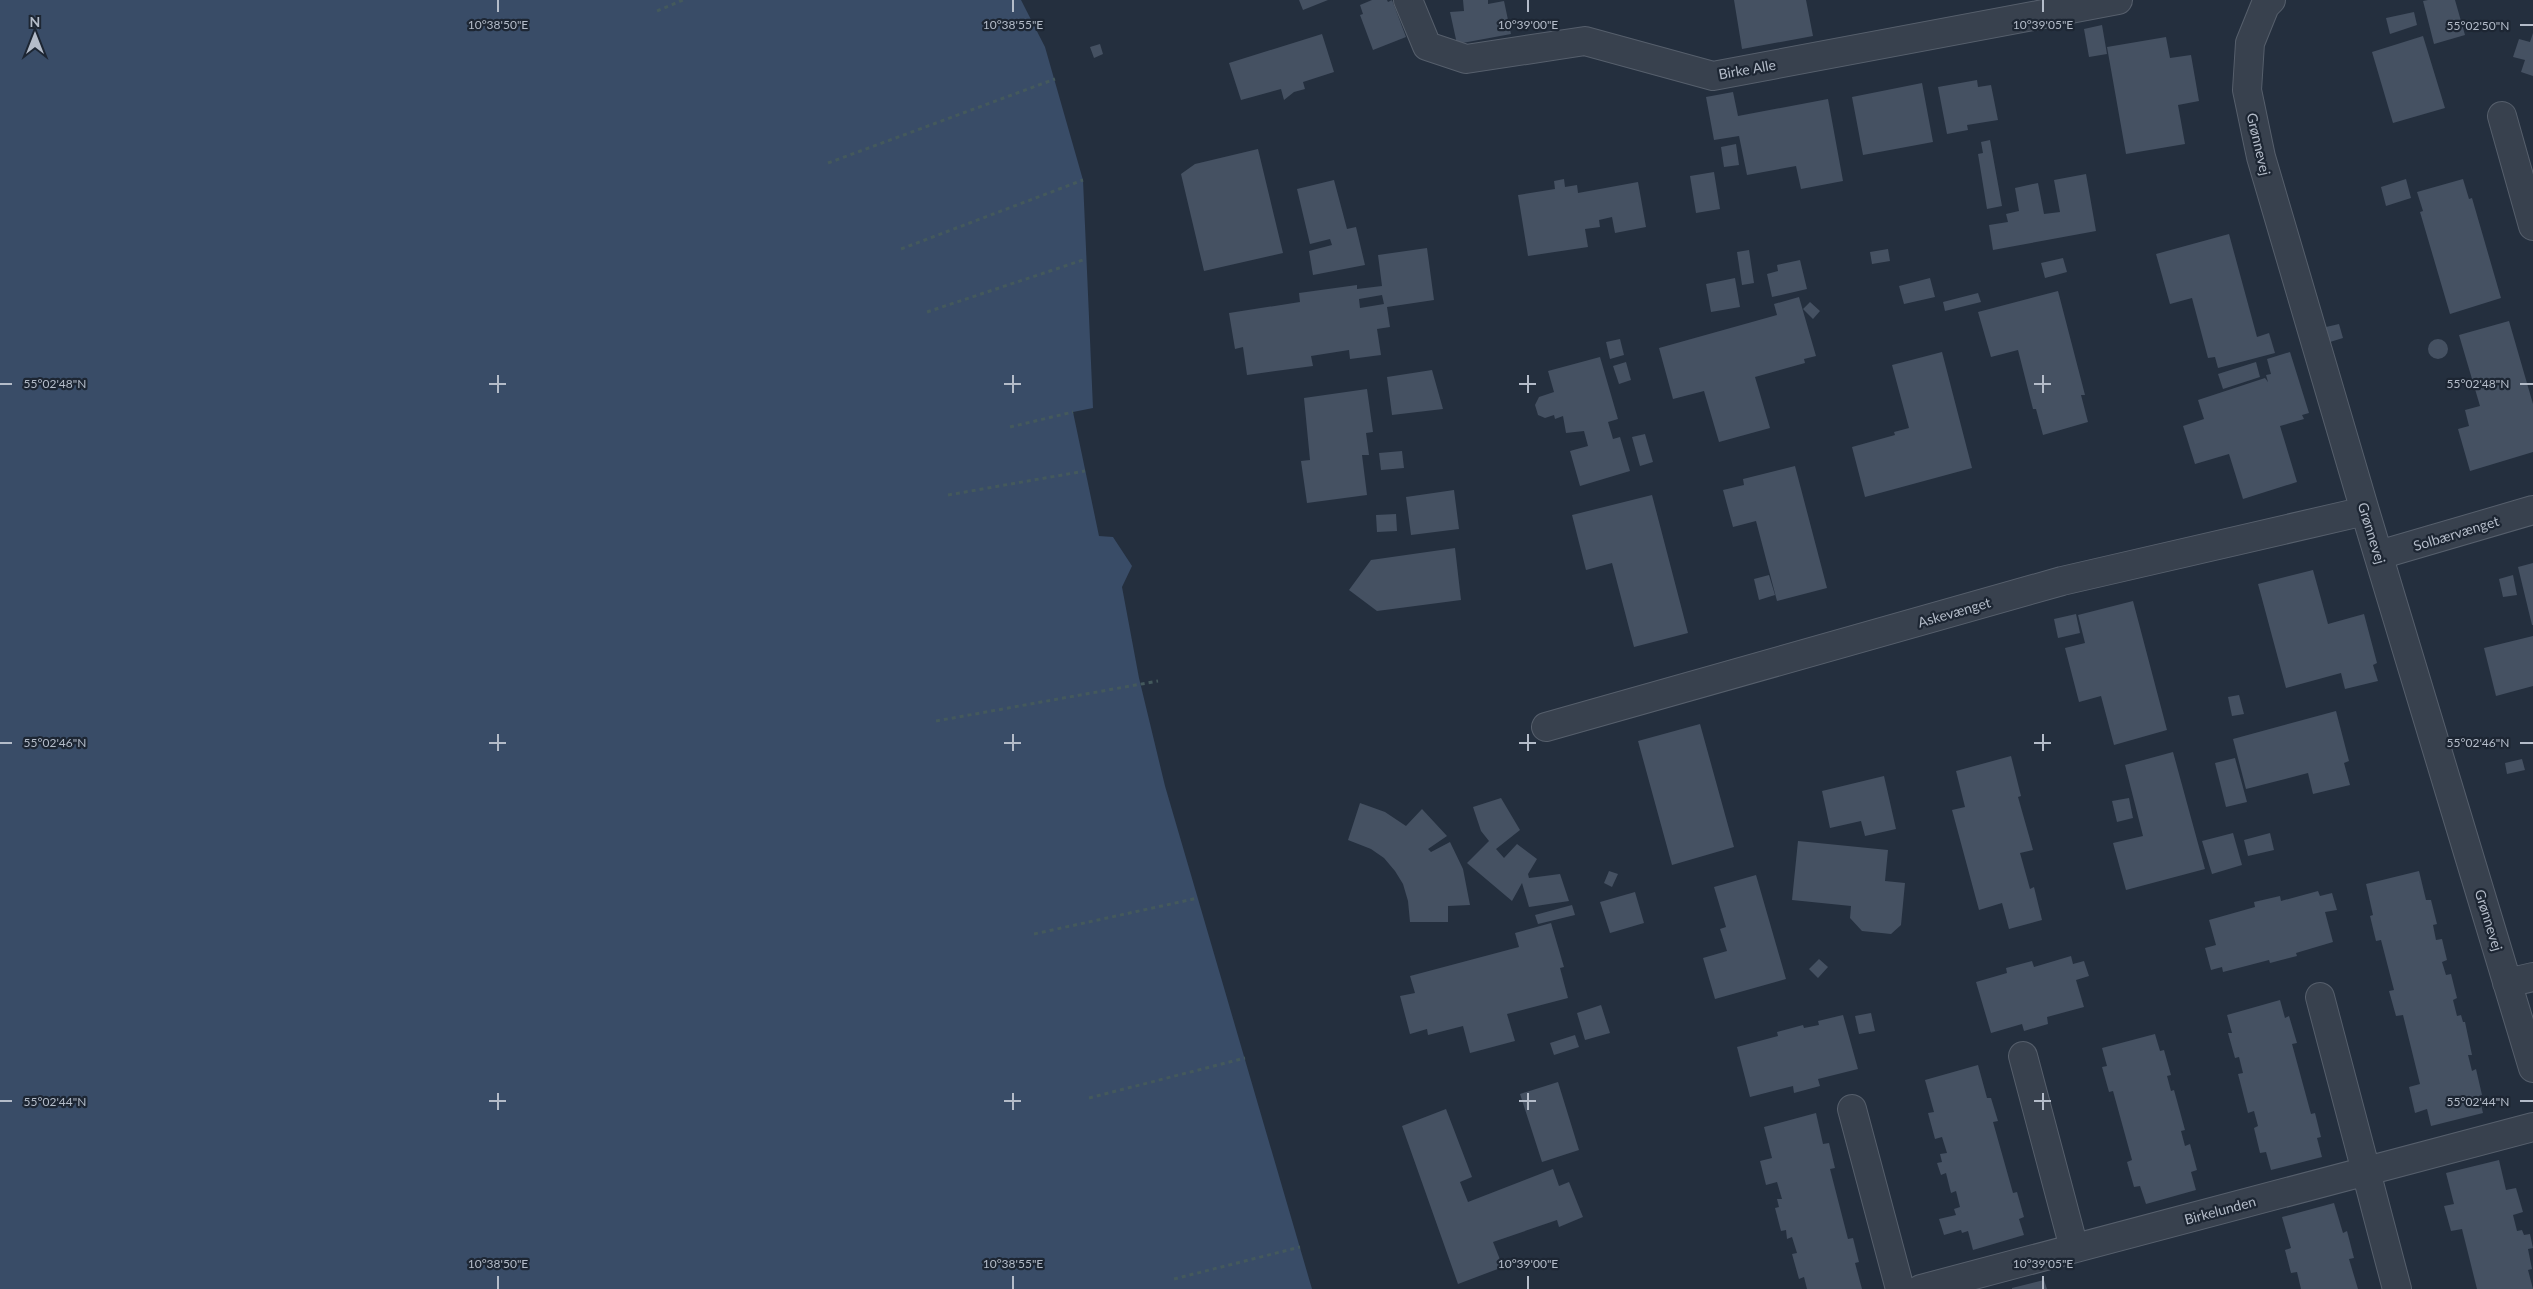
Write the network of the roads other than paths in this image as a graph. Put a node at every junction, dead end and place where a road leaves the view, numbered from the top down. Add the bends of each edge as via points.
1 (1408, 0) edge
2 (2118, 0) edge
3 (2264, 2) edge
4 (2502, 116) dead end
5 (2533, 226) edge
6 (2533, 510) edge
7 (2365, 511) junction
8 (2379, 555) junction
9 (1546, 727) dead end
10 (2520, 980) edge
11 (2320, 997) dead end
12 (2023, 1056) dead end
13 (2533, 1068) edge
14 (1852, 1109) dead end
15 (2533, 1127) edge
16 (2366, 1171) junction
17 (2074, 1248) junction
18 (1900, 1289) edge
19 (1921, 1289) edge
20 (2398, 1289) edge

1 - 2 street, Birke Alle via 1428,46 1466,59 1585,41 1713,76
3 - 7 street, Grønnevej via 2250,43 2247,90 2261,157
4 - 5 street
6 - 8 street, Solbærvænget
7 - 8 street, Grønnevej
7 - 9 street, Askevænget via 2062,581
8 - 10 street, Grønnevej
10 - 13 street, Grønnevej
11 - 16 street
12 - 17 street
14 - 18 street
15 - 16 street, Birkelunden
16 - 17 street, Birkelunden
16 - 20 street
17 - 19 street, Birkelunden

